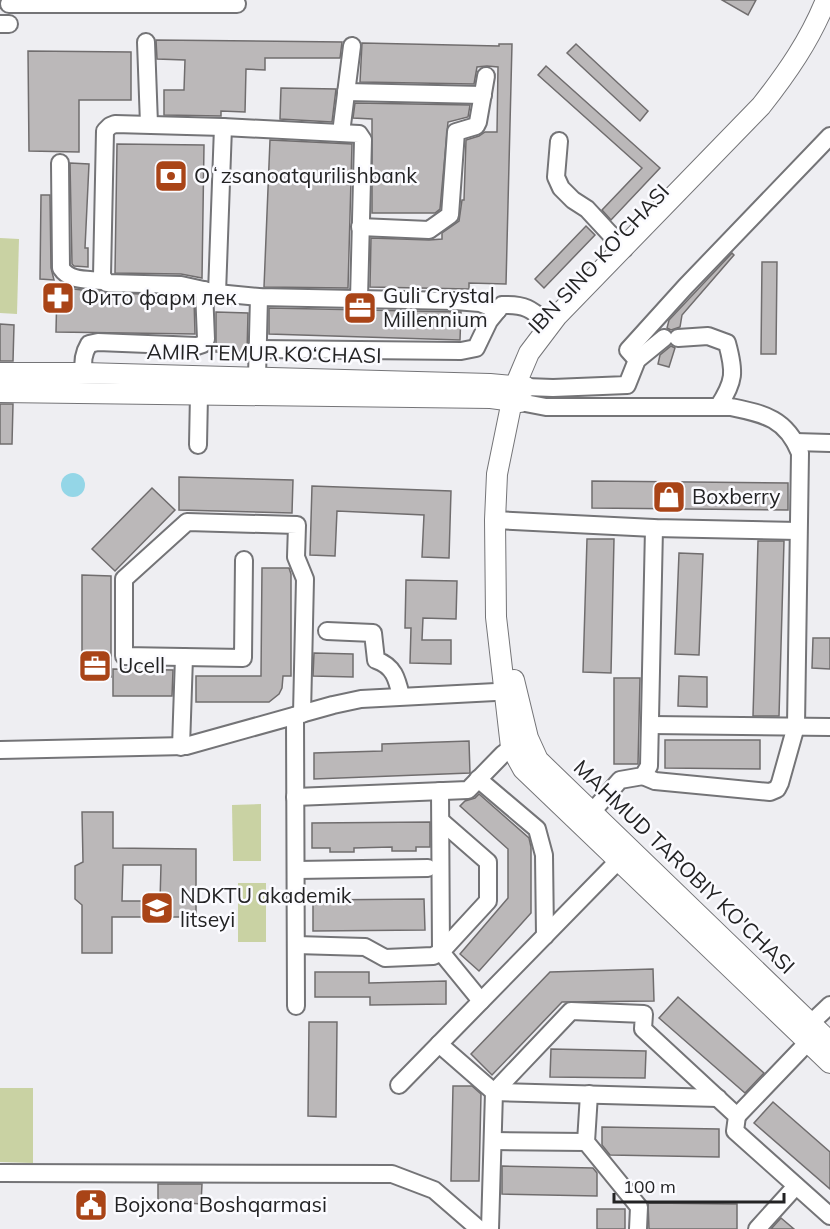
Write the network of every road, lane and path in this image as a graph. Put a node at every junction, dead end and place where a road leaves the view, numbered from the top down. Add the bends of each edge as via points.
1 (9, 4) dead end
2 (237, 4) dead end
3 (827, 10) edge
4 (146, 42) dead end
5 (352, 46) dead end
6 (486, 76) dead end
7 (346, 92) junction
8 (483, 95) junction
9 (148, 124) junction
10 (223, 126) junction
11 (341, 133) junction
12 (830, 136) edge
13 (559, 141) dead end
14 (60, 163) dead end
15 (360, 227) junction
16 (624, 249) junction
17 (103, 280) junction
18 (210, 291) junction
19 (259, 297) junction
20 (359, 299) junction
21 (498, 310) junction
22 (550, 326) junction
23 (258, 349) junction
24 (637, 360) junction
25 (0, 373) edge
26 (84, 373) junction
27 (257, 377) junction
28 (0, 392) edge
29 (199, 394) junction
30 (518, 394) junction
31 (718, 407) junction
32 (795, 442) junction
33 (830, 443) edge
34 (198, 445) dead end
35 (500, 520) junction
36 (654, 528) junction
37 (798, 531) junction
38 (244, 560) dead end
39 (327, 631) dead end
40 (184, 657) junction
41 (510, 692) junction
42 (401, 696) junction
43 (298, 715) junction
44 (651, 725) junction
45 (796, 726) junction
46 (830, 727) edge
47 (519, 743) junction
48 (181, 747) junction
49 (0, 750) edge
50 (643, 776) junction
51 (478, 779) junction
52 (440, 791) junction
53 (295, 797) junction
54 (592, 812) junction
55 (441, 821) junction
56 (619, 860) junction
57 (428, 868) dead end
58 (296, 870) junction
59 (545, 936) junction
60 (296, 945) junction
61 (441, 952) junction
62 (482, 1001) junction
63 (830, 1005) edge
64 (296, 1006) dead end
65 (809, 1033) junction
66 (830, 1042) edge
67 (439, 1044) junction
68 (830, 1063) edge
69 (399, 1085) dead end
70 (494, 1092) junction
71 (589, 1094) junction
72 (718, 1098) junction
73 (737, 1116) junction
74 (494, 1141) junction
75 (586, 1142) junction
76 (0, 1173) edge
77 (796, 1186) junction
78 (830, 1216) edge
79 (479, 1229) edge
80 (490, 1229) edge
81 (638, 1229) edge
82 (757, 1229) edge

1 - 2 street
3 - 16 main road, MAHMUD TAROBIY KO'CHASI via 760,106
3 - 30 main road, IBN SINO KO'CHASI via 806,65 767,115 572,317
4 - 9 street
5 - 7 street
6 - 8 street
7 - 8 street
7 - 11 street
8 - 15 street via 476,126 456,132 450,215 429,230
9 - 10 street
9 - 17 street via 115,124 105,131
10 - 11 street
10 - 18 street
11 - 15 street via 359,134 363,140
12 - 24 street via 628,350
13 - 16 street via 556,177 561,188
14 - 17 street via 60,268 74,278
15 - 20 street
16 - 22 main road, MAHMUD TAROBIY KO'CHASI
17 - 18 street via 182,285
18 - 19 street
18 - 26 street via 203,344 98,342 85,351
19 - 20 street
19 - 23 street
20 - 21 street via 455,301 480,303
21 - 22 street via 502,305 518,304
21 - 23 street via 476,348 461,351
22 - 30 main road, MAHMUD TAROBIY KO'CHASI via 529,353
23 - 27 street
24 - 30 street via 627,385 553,388
24 - 31 street via 671,338 708,336 727,343 733,366 730,389
25 - 26 main road, AMIR TEMUR KO‘CHASI
26 - 27 main road, AMIR TEMUR KO‘CHASI
27 - 30 main road, AMIR TEMUR KO‘CHASI via 490,384
28 - 29 main road, AMIR TEMUR KO‘CHASI
29 - 30 main road, AMIR TEMUR KO‘CHASI via 491,398
29 - 34 street
30 - 31 street via 546,407
30 - 35 main road, MAHMUD TAROBIY KO'CHASI via 497,474
31 - 32 street via 759,413 781,423
32 - 33 street
32 - 37 street via 800,453
35 - 36 street
35 - 41 main road, MAHMUD TAROBIY KO'CHASI via 496,617
36 - 37 street
36 - 44 street
37 - 45 street
38 - 40 street via 243,658
39 - 42 street via 373,633 376,660 396,675
40 - 43 street via 124,656 124,579 187,522 297,525 296,557 305,579
40 - 48 street
41 - 42 street
41 - 47 main road, MAHMUD TAROBIY KO'CHASI
41 - 47 main road, MAHMUD TAROBIY KO'CHASI via 521,716
42 - 43 street via 361,699
43 - 48 street
43 - 53 street
44 - 45 street
44 - 50 street via 649,766
45 - 46 street
45 - 50 street via 780,783 770,792 655,781
47 - 51 street
47 - 54 main road, MAHMUD TAROBIY KO'CHASI
47 - 56 main road, MAHMUD TAROBIY KO'CHASI via 523,769
48 - 49 street
50 - 54 street via 620,780
51 - 52 street via 468,790
51 - 59 street via 537,829 544,855
52 - 53 street
52 - 55 street
53 - 58 street
54 - 65 main road, MAHMUD TAROBIY KO'CHASI
55 - 61 street
55 - 61 street via 488,862 488,901
56 - 59 street, MAHMUD TAROBIY KO'CHASI
56 - 65 main road, MAHMUD TAROBIY KO'CHASI
57 - 58 street
58 - 60 street
59 - 62 street, MAHMUD TAROBIY KO'CHASI
60 - 61 street via 365,947 386,958 434,956
60 - 64 street
61 - 62 street
62 - 67 street, MAHMUD TAROBIY KO'CHASI
63 - 65 street
65 - 66 main road, MAHMUD TAROBIY KO'CHASI
65 - 68 main road, MAHMUD TAROBIY KO'CHASI
65 - 73 street
67 - 69 street, MAHMUD TAROBIY KO'CHASI
67 - 70 street
70 - 71 street
70 - 72 street via 571,1011 644,1014 643,1029
70 - 74 street
71 - 72 street
71 - 75 street
72 - 73 street
73 - 77 street via 735,1131
74 - 75 street
74 - 80 street
75 - 81 street via 639,1207
76 - 79 street via 392,1174 434,1190
77 - 78 street
77 - 82 street

